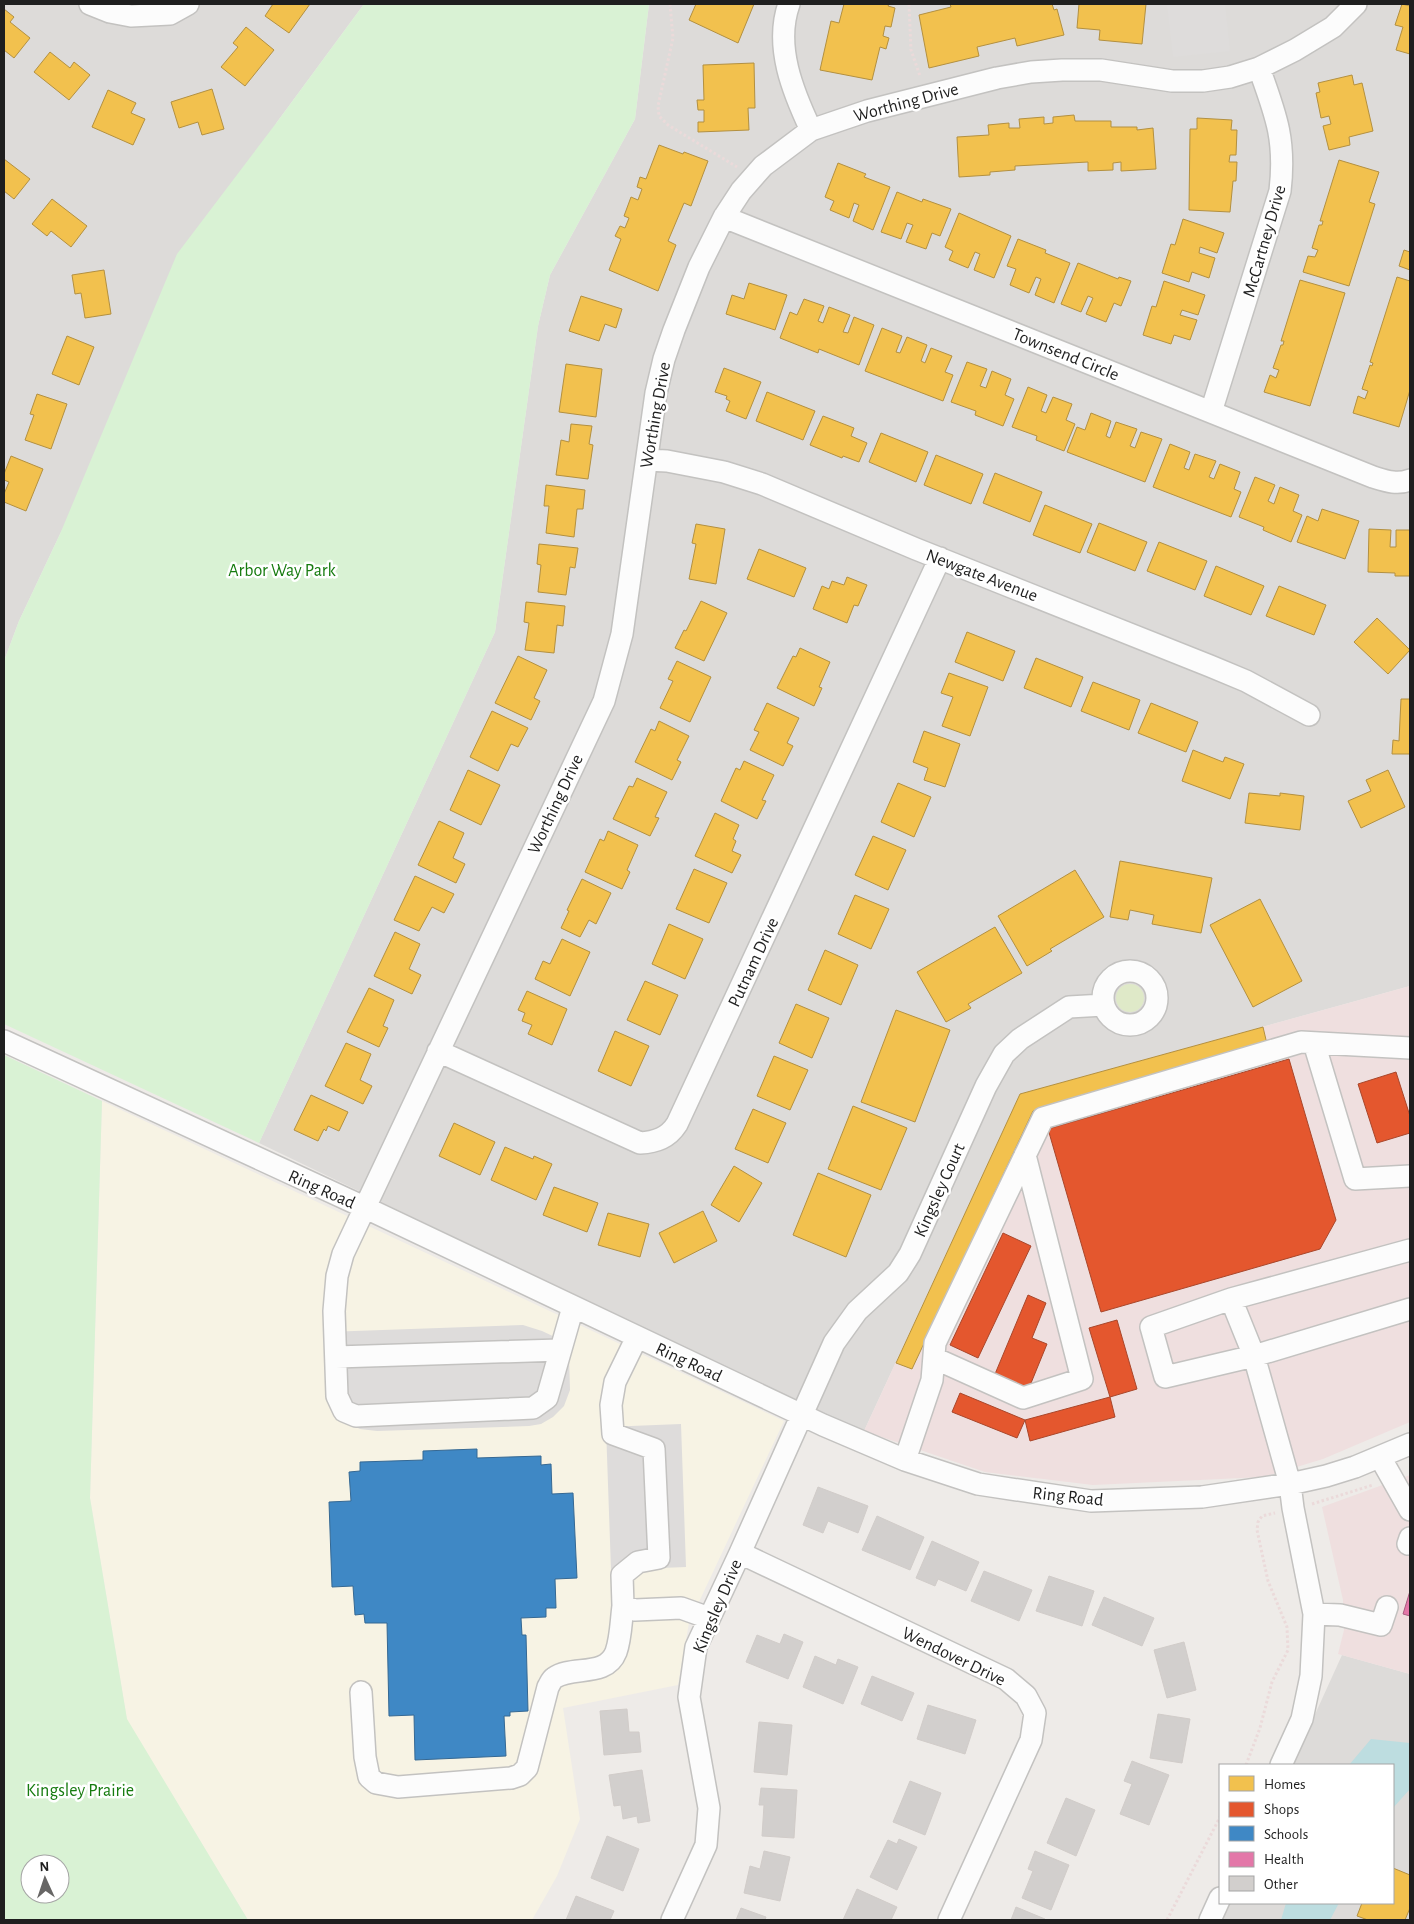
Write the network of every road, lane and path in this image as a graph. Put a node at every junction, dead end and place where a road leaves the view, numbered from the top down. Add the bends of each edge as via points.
1 (90, 4) edge
2 (188, 4) edge
3 (670, 4) edge
4 (789, 4) edge
5 (909, 4) edge
6 (1356, 4) edge
7 (1258, 68) junction
8 (923, 84) dead end
9 (811, 130) junction
10 (741, 170) dead end
11 (724, 217) junction
12 (1212, 412) junction
13 (647, 460) junction
14 (1410, 480) edge
15 (940, 558) junction
16 (1309, 715) dead end
17 (1104, 1005) dead end
18 (4, 1041) edge
19 (1314, 1042) junction
20 (1410, 1048) edge
21 (438, 1051) junction
22 (1025, 1155) junction
23 (1410, 1176) edge
24 (366, 1208) junction
25 (1410, 1250) edge
26 (1231, 1299) junction
27 (573, 1307) junction
28 (1410, 1309) edge
29 (637, 1337) junction
30 (560, 1350) junction
31 (1254, 1356) junction
32 (336, 1357) junction
33 (934, 1358) junction
34 (800, 1414) junction
35 (1410, 1444) edge
36 (1380, 1457) junction
37 (905, 1460) junction
38 (1290, 1484) junction
39 (1410, 1510) edge
40 (1262, 1516) dead end
41 (740, 1553) junction
42 (623, 1606) junction
43 (1387, 1607) dead end
44 (1314, 1614) junction
45 (709, 1618) junction
46 (361, 1692) dead end
47 (1246, 1764) edge
48 (1281, 1764) edge
49 (1219, 1819) edge
50 (1219, 1900) edge
51 (672, 1920) edge
52 (949, 1920) edge
53 (1167, 1920) edge
54 (1210, 1920) edge

1 - 2 street via 131,16 170,14
3 - 10 path via 672,38 658,106 659,116 668,125
4 - 9 street via 784,39 788,73
5 - 8 path via 911,50
6 - 7 street, Worthing Drive via 1334,27
7 - 9 street, Worthing Drive via 1203,81 1172,81 1101,70 1031,72 867,111
7 - 12 street, McCartney Drive via 1280,131 1283,155 1280,191
9 - 11 street, Worthing Drive via 763,166
11 - 12 street, Townsend Circle
11 - 13 street, Worthing Drive via 699,267 667,351 656,393
12 - 14 street, Townsend Circle via 1373,477 1390,482
13 - 15 street, Newgate Avenue via 715,470 762,484
13 - 21 street, Worthing Drive via 622,634 604,701
15 - 16 street, Newgate Avenue via 1228,674
15 - 21 street, Putnam Drive via 672,1132 662,1139 640,1143
17 - 34 street, Kingsley Court via 1069,1007 1020,1039 1004,1054 986,1086 910,1254 898,1273 842,1331
18 - 24 street, Ring Road
19 - 20 street
19 - 22 street via 1300,1042 1043,1118
19 - 23 street via 1355,1178
21 - 24 street, Worthing Drive
22 - 33 street via 935,1343
22 - 33 street via 1082,1379 1023,1398
24 - 27 street, Ring Road
24 - 32 street, Worthing Drive via 343,1254 337,1276 334,1311
25 - 26 street
26 - 31 street
26 - 31 street via 1150,1327 1165,1377
27 - 29 street, Ring Road
27 - 30 street, Worthing Drive
28 - 31 street
29 - 34 street, Ring Road
29 - 42 street via 615,1382 611,1405 612,1434 654,1449 659,1558 638,1562 622,1575
30 - 32 street
30 - 32 street, Worthing Drive via 547,1398 533,1408 356,1416 344,1411 337,1396
31 - 38 street
33 - 37 street via 932,1380
34 - 37 street, Ring Road
34 - 41 street, Kingsley Drive
35 - 36 street, Ring Road
36 - 38 street, Ring Road via 1326,1476
36 - 39 street
37 - 38 street, Ring Road via 978,1484 1091,1501 1202,1497
38 - 44 street
40 - 47 path via 1257,1530 1268,1581 1287,1627 1288,1650 1272,1682
41 - 45 street, Kingsley Drive
41 - 52 street, Wendover Drive via 1006,1679 1026,1696 1035,1713 1032,1740
42 - 45 street via 635,1610 681,1608
42 - 46 street via 616,1653 601,1666 561,1674 553,1679 548,1687 527,1768 511,1778 398,1787 376,1783 369,1777 365,1757
43 - 44 street via 1381,1625 1340,1615
44 - 48 street via 1311,1676 1302,1719
45 - 51 street, Kingsley Drive via 696,1647 689,1697 709,1808 706,1845
49 - 53 path
50 - 54 street

